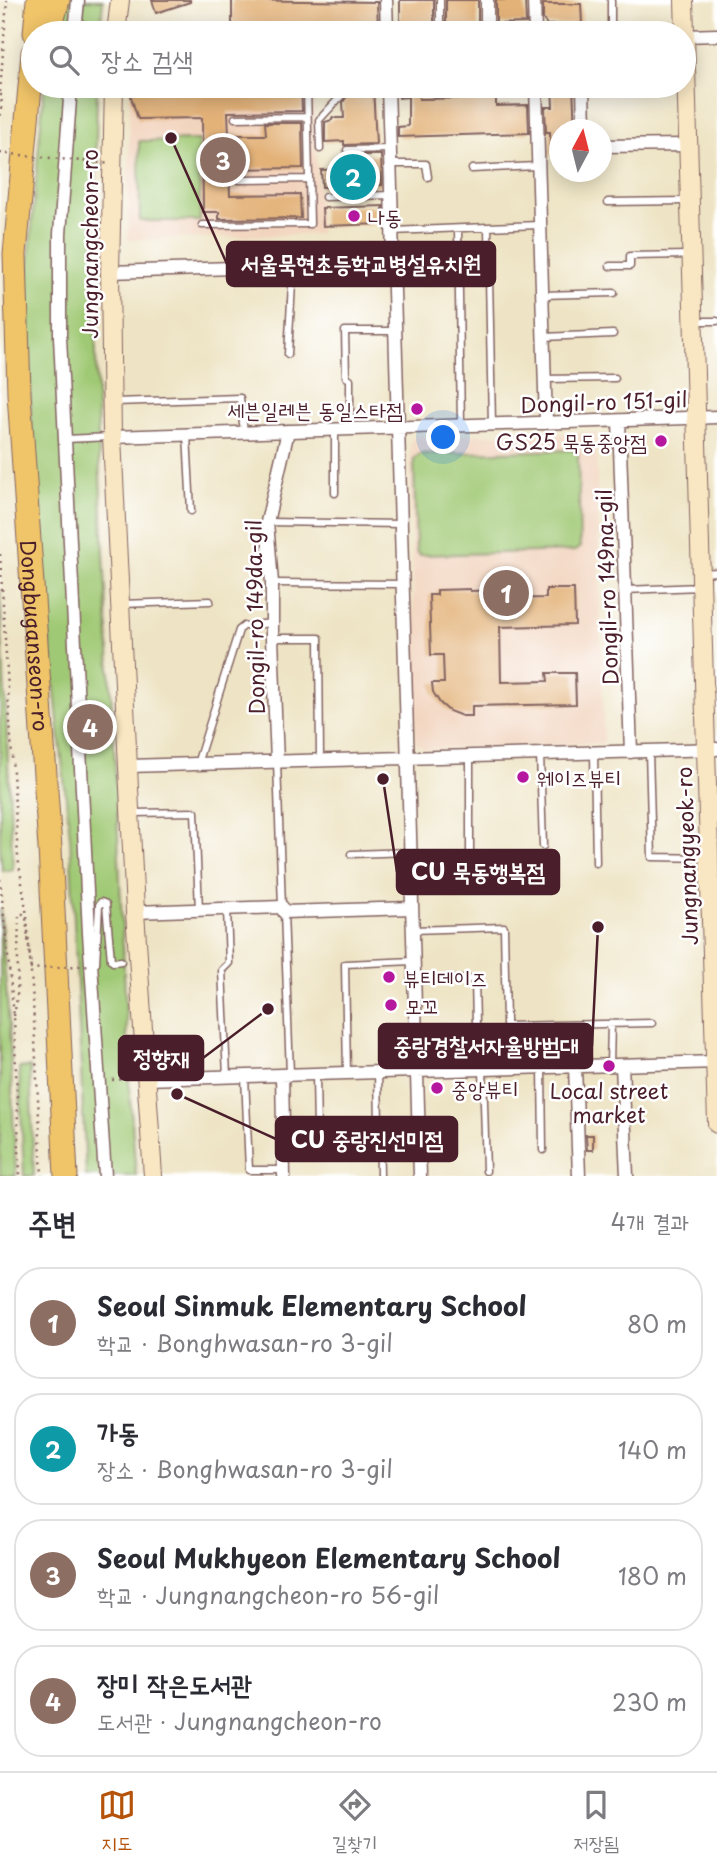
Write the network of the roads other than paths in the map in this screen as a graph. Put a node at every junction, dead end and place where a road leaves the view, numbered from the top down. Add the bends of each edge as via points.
1 (38, 0) edge
2 (58, 0) edge
3 (78, 0) edge
4 (120, 0) edge
5 (386, 0) edge
6 (440, 0) edge
7 (487, 0) edge
8 (534, 0) edge
9 (611, 0) edge
10 (684, 0) edge
11 (36, 21) edge
12 (52, 21) edge
13 (76, 21) edge
14 (117, 21) edge
15 (387, 21) edge
16 (440, 21) edge
17 (487, 21) edge
18 (535, 21) edge
19 (611, 21) edge
20 (685, 21) edge
21 (696, 36) edge
22 (717, 36) edge
23 (31, 98) edge
24 (70, 98) edge
25 (114, 98) edge
26 (307, 98) edge
27 (339, 98) edge
28 (388, 98) edge
29 (536, 98) edge
30 (583, 98) edge
31 (686, 98) edge
32 (307, 117) junction
33 (234, 118) dead end
34 (584, 119) edge
35 (687, 145) junction
36 (612, 146) edge
37 (320, 149) dead end
38 (390, 149) junction
39 (347, 150) dead end
40 (391, 164) junction
41 (536, 166) junction
42 (472, 169) dead end
43 (428, 177) dead end
44 (309, 179) junction
45 (239, 180) dead end
46 (391, 195) junction
47 (325, 197) dead end
48 (689, 201) junction
49 (608, 202) dead end
50 (539, 225) junction
51 (202, 226) dead end
52 (488, 228) junction
53 (458, 229) junction
54 (392, 231) junction
55 (691, 255) junction
56 (393, 263) junction
57 (293, 266) junction
58 (610, 266) dead end
59 (110, 272) junction
60 (614, 293) dead end
61 (542, 295) junction
62 (693, 321) junction
63 (717, 321) edge
64 (395, 331) junction
65 (613, 334) dead end
66 (543, 337) junction
67 (288, 355) dead end
68 (615, 378) dead end
69 (544, 379) junction
70 (112, 402) junction
71 (717, 417) edge
72 (696, 418) junction
73 (619, 421) junction
74 (546, 422) junction
75 (492, 424) junction
76 (461, 425) junction
77 (398, 427) junction
78 (335, 429) junction
79 (350, 429) junction
80 (288, 431) junction
81 (244, 432) junction
82 (187, 434) junction
83 (113, 437) junction
84 (64, 439) junction
85 (335, 493) dead end
86 (191, 511) dead end
87 (267, 522) junction
88 (401, 524) junction
89 (706, 577) edge
90 (272, 583) junction
91 (403, 584) junction
92 (625, 590) junction
93 (210, 601) dead end
94 (119, 604) junction
95 (272, 623) junction
96 (272, 638) junction
97 (711, 749) edge
98 (649, 751) junction
99 (631, 752) junction
100 (594, 753) junction
101 (540, 754) junction
102 (470, 757) junction
103 (408, 758) junction
104 (320, 761) junction
105 (277, 762) junction
106 (197, 764) junction
107 (129, 766) junction
108 (131, 813) junction
109 (543, 846) dead end
110 (411, 852) junction
111 (351, 854) dead end
112 (596, 863) dead end
113 (711, 868) edge
114 (411, 879) junction
115 (227, 908) junction
116 (412, 908) junction
117 (199, 909) junction
118 (283, 910) junction
119 (135, 912) junction
120 (413, 930) junction
121 (121, 961) dead end
122 (414, 961) junction
123 (91, 965) junction
124 (415, 979) junction
125 (652, 1023) dead end
126 (611, 1024) junction
127 (561, 1025) junction
128 (506, 1026) junction
129 (716, 1062) edge
130 (616, 1065) junction
131 (575, 1066) junction
132 (542, 1067) junction
133 (561, 1067) junction
134 (507, 1068) junction
135 (480, 1069) junction
136 (417, 1071) junction
137 (378, 1072) junction
138 (347, 1073) junction
139 (316, 1074) junction
140 (286, 1075) junction
141 (227, 1076) junction
142 (246, 1076) junction
143 (146, 1079) junction
144 (717, 1124) edge
145 (317, 1133) dead end
146 (543, 1150) dead end
147 (486, 1171) dead end
148 (247, 1173) edge
149 (284, 1173) edge
150 (66, 1176) edge
151 (105, 1176) edge
152 (153, 1176) edge
153 (380, 1176) edge
154 (420, 1176) edge
155 (579, 1176) edge
156 (627, 1176) edge

1 - 11 highway
2 - 12 highway
3 - 13 street
4 - 14 main road
5 - 15 street
6 - 16 lane
7 - 17 street
8 - 18 street
9 - 19 lane
10 - 20 main road, Jungnangyeok-ro
21 - 22 street
23 - 150 highway, Dongbuganseon-ro via 15,254 19,380
24 - 84 street via 59,255
25 - 59 main road, Jungnangcheon-ro
26 - 32 lane
27 - 37 lane via 319,120
28 - 38 street
29 - 41 street
30 - 34 street
31 - 35 main road, Jungnangyeok-ro
32 - 33 lane
32 - 44 lane
35 - 36 street
35 - 48 main road, Jungnangyeok-ro
38 - 39 lane
38 - 40 street
40 - 43 lane via 426,163
40 - 46 street
41 - 42 lane
41 - 50 street
44 - 45 lane
44 - 51 lane via 310,224
46 - 47 lane
46 - 54 street
48 - 49 lane
48 - 55 main road, Jungnangyeok-ro
50 - 52 lane
50 - 61 street
52 - 53 lane
52 - 75 lane, Dongil-ro 151-gil
53 - 54 lane
53 - 76 lane
54 - 56 street
55 - 58 lane via 630,257 630,266
55 - 62 main road, Jungnangyeok-ro
56 - 57 street
56 - 64 street
57 - 59 street
57 - 67 lane
59 - 70 main road, Jungnangcheon-ro
60 - 61 lane
61 - 66 street
62 - 63 lane
62 - 72 main road, Jungnangyeok-ro
64 - 77 street
64 - 79 lane via 345,331
65 - 66 lane
66 - 69 street
68 - 69 lane
69 - 74 street
70 - 81 lane via 240,398
70 - 83 main road, Jungnangcheon-ro
71 - 72 street, Dongil-ro 151-gil
72 - 73 street, Dongil-ro 151-gil
72 - 89 main road, Jungnangyeok-ro
73 - 74 street, Dongil-ro 151-gil
73 - 92 street, Dongil-ro 149na-gil
74 - 75 street, Dongil-ro 151-gil
75 - 76 street, Dongil-ro 151-gil
76 - 77 street, Dongil-ro 151-gil
77 - 79 street, Dongil-ro 151-gil
77 - 88 street
78 - 79 street, Dongil-ro 151-gil
78 - 80 street, Dongil-ro 151-gil
78 - 85 lane
80 - 81 street, Dongil-ro 151-gil
80 - 87 street, Dongil-ro 149da-gil
81 - 82 street, Dongil-ro 151-gil
82 - 83 street, Dongil-ro 151-gil
82 - 86 lane
83 - 84 lane
83 - 94 main road, Jungnangcheon-ro
84 - 123 street
87 - 88 lane
87 - 90 street, Dongil-ro 149da-gil
88 - 91 street
89 - 92 lane
89 - 97 main road, Jungnangyeok-ro
90 - 91 lane
90 - 95 street, Dongil-ro 149da-gil
91 - 103 street
92 - 99 street, Dongil-ro 149na-gil
93 - 94 lane
94 - 107 main road, Jungnangcheon-ro
95 - 96 street, Dongil-ro 149da-gil
95 - 106 lane via 239,630
96 - 104 lane via 319,638
96 - 105 street, Dongil-ro 149da-gil
97 - 98 street
97 - 113 main road, Jungnangyeok-ro
98 - 99 street
98 - 113 lane via 652,857
99 - 100 street
100 - 101 street
100 - 112 lane
101 - 102 street
101 - 109 lane
102 - 103 street
102 - 114 lane via 470,876
103 - 104 street
103 - 110 street
104 - 105 street
105 - 106 street
105 - 118 lane
106 - 107 street
107 - 108 main road, Jungnangcheon-ro
108 - 117 lane via 195,812
108 - 119 main road, Jungnangcheon-ro
110 - 111 lane
110 - 114 street
113 - 129 main road, Jungnangyeok-ro
114 - 116 street
115 - 117 street
115 - 118 street
115 - 141 lane via 229,963 222,970
116 - 118 street
116 - 120 street
117 - 119 street
118 - 140 lane
119 - 143 main road, Jungnangcheon-ro
120 - 122 street
120 - 128 lane via 504,927
121 - 123 lane via 111,960 106,904 102,902 97,960
122 - 124 street
122 - 138 lane via 345,964
123 - 151 street
124 - 135 lane via 475,979
124 - 136 street
125 - 126 lane
126 - 127 lane
126 - 130 lane
127 - 128 lane
127 - 133 lane
128 - 134 lane
129 - 130 street
129 - 144 main road, Jungnangyeok-ro
130 - 131 street
130 - 156 street
131 - 133 street
131 - 155 street
132 - 133 street
132 - 134 street
132 - 146 lane
134 - 135 street
135 - 136 street
135 - 147 lane
136 - 137 street
136 - 154 street
137 - 138 street
137 - 153 lane
138 - 139 street
139 - 140 street
139 - 145 lane
140 - 142 street
140 - 149 street
141 - 142 street
141 - 143 street
142 - 148 lane
143 - 152 main road, Jungnangcheon-ro
148 - 149 lane

